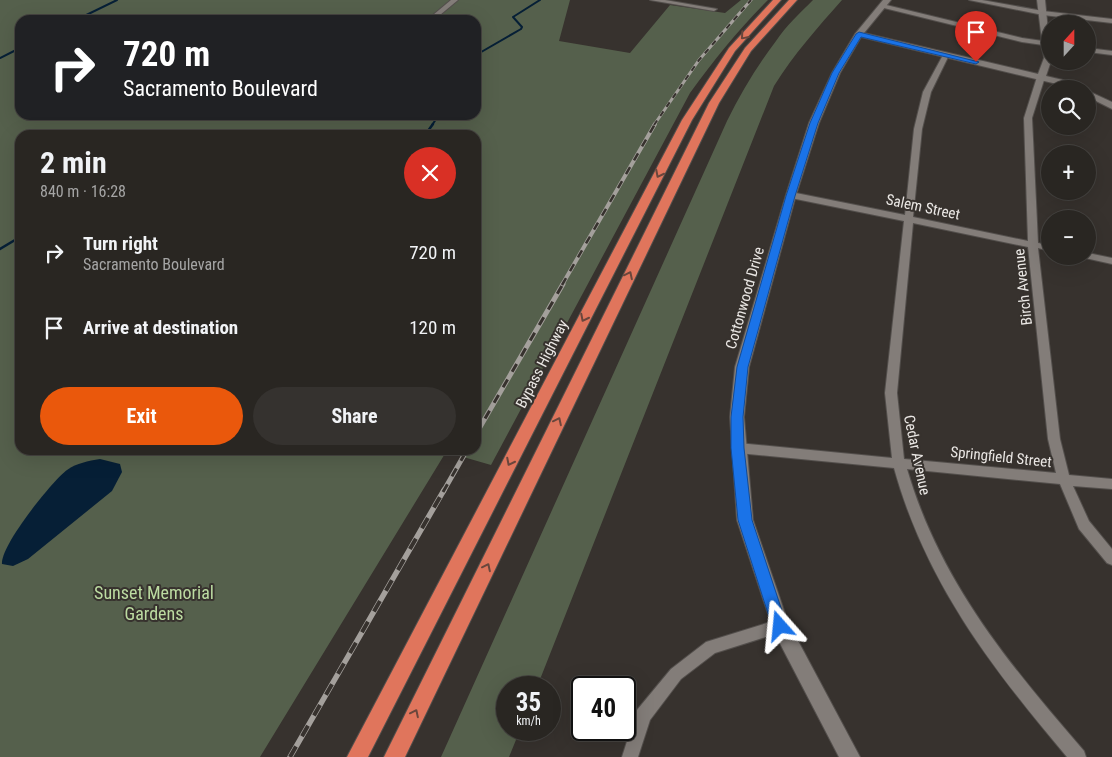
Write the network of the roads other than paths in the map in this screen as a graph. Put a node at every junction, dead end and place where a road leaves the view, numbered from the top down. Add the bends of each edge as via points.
1 (455, 0) edge
2 (653, 0) edge
3 (777, 0) edge
4 (793, 0) edge
5 (972, 0) edge
6 (1041, 0) edge
7 (884, 3) edge
8 (714, 9) dead end
9 (1043, 13) junction
10 (436, 15) edge
11 (1112, 22) edge
12 (859, 34) junction
13 (1041, 43) edge
14 (1096, 51) edge
15 (1112, 53) edge
16 (946, 55) junction
17 (1044, 70) edge
18 (1041, 78) junction
19 (1048, 80) edge
20 (1096, 98) edge
21 (1112, 106) edge
22 (791, 196) junction
23 (909, 220) junction
24 (1033, 245) junction
25 (1041, 246) edge
26 (1096, 258) edge
27 (1112, 261) edge
28 (738, 448) junction
29 (899, 463) junction
30 (1065, 480) junction
31 (1112, 484) edge
32 (1112, 559) edge
33 (780, 626) junction
34 (356, 757) edge
35 (394, 757) edge
36 (630, 757) edge
37 (850, 757) edge
38 (1078, 757) edge

1 - 10 street
2 - 8 street
3 -> 34 highway, Bypass Highway via 732,50 687,120
35 -> 4 highway via 714,103 748,50
5 - 9 street
6 - 9 street, Birch Avenue
7 - 12 street, Cottonwood Drive
7 - 13 street
9 - 11 street
12 - 16 street
12 - 22 street, Cottonwood Drive via 818,110
14 - 15 street
16 - 18 street
16 - 23 street, Cedar Avenue via 927,92 918,128
17 - 18 street, Birch Avenue
18 - 19 street
18 - 24 street, Birch Avenue via 1028,118
20 - 21 street
22 - 23 street, Salem Street
22 - 28 street, Cottonwood Drive via 742,367 737,417
23 - 24 street, Salem Street
23 - 29 street, Cedar Avenue via 890,404
24 - 25 street, Salem Street
24 - 30 street, Birch Avenue via 1054,439
26 - 27 street
28 - 29 street, Springfield Street
28 - 33 street, Cottonwood Drive via 745,520
29 - 30 street, Springfield Street
29 - 38 street, Cedar Avenue via 912,510 933,556 962,605 1008,672
30 - 31 street, Springfield Street
30 - 32 street, Birch Avenue via 1084,525
33 - 36 street via 711,647 676,674 643,716
33 - 37 street, Cottonwood Drive

